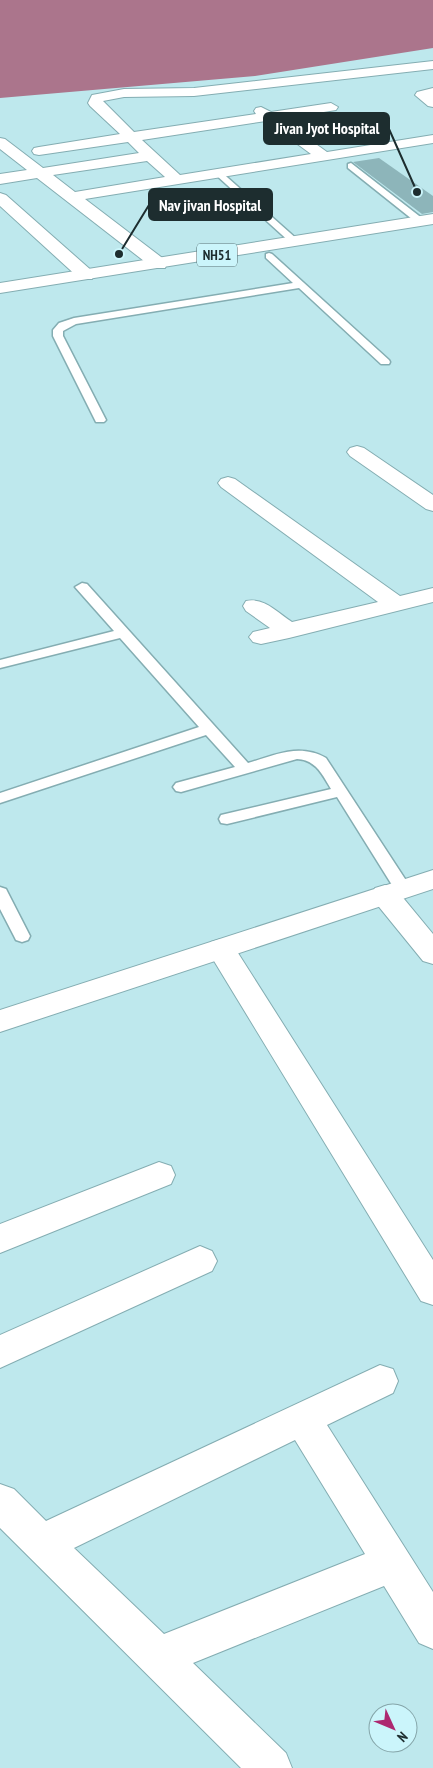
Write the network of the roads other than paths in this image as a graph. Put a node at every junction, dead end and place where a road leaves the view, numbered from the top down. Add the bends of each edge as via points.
1 (433, 65) edge
2 (433, 92) edge
3 (433, 103) edge
4 (255, 107) dead end
5 (331, 107) dead end
6 (268, 116) junction
7 (132, 138) junction
8 (433, 139) edge
9 (0, 142) edge
10 (39, 150) dead end
11 (151, 156) junction
12 (322, 156) junction
13 (22, 159) junction
14 (0, 163) edge
15 (351, 166) dead end
16 (40, 173) junction
17 (219, 173) junction
18 (0, 179) edge
19 (176, 180) junction
20 (71, 197) junction
21 (0, 198) edge
22 (429, 223) edge
23 (295, 242) junction
24 (269, 256) junction
25 (159, 264) junction
26 (86, 275) junction
27 (301, 285) junction
28 (0, 288) edge
29 (0, 298) edge
30 (385, 362) dead end
31 (100, 420) dead end
32 (357, 452) dead end
33 (228, 483) dead end
34 (433, 505) edge
35 (82, 587) dead end
36 (433, 595) edge
37 (396, 604) junction
38 (254, 606) dead end
39 (289, 631) junction
40 (123, 633) junction
41 (261, 638) dead end
42 (0, 664) edge
43 (208, 729) junction
44 (245, 769) junction
45 (181, 787) dead end
46 (342, 791) junction
47 (0, 798) edge
48 (226, 819) dead end
49 (433, 879) edge
50 (394, 892) junction
51 (0, 893) edge
52 (22, 936) dead end
53 (220, 949) junction
54 (433, 954) edge
55 (0, 1021) edge
56 (159, 1175) dead end
57 (0, 1239) edge
58 (200, 1261) dead end
59 (433, 1290) edge
60 (0, 1352) edge
61 (380, 1381) dead end
62 (303, 1420) junction
63 (0, 1502) edge
64 (42, 1543) junction
65 (392, 1563) junction
66 (433, 1629) edge
67 (158, 1657) junction
68 (271, 1768) edge

1 - 7 main road via 194,92 124,93 96,98 95,103
2 - 3 main road via 422,95
4 - 6 main road
5 - 6 main road
6 - 7 main road
6 - 12 main road
7 - 10 main road
7 - 11 main road
8 - 12 main road
9 - 13 main road
11 - 16 main road
11 - 19 main road
12 - 17 main road
13 - 14 main road
13 - 16 main road
15 - 22 lane
16 - 18 main road
16 - 20 main road
17 - 19 main road
17 - 23 lane
19 - 20 main road
20 - 25 main road
21 - 26 main road
22 - 23 main road, NH51
22 - 24 main road, NH51
23 - 25 main road, NH51
24 - 27 lane
24 - 29 main road, NH51
25 - 26 main road, NH51
26 - 28 main road, NH51
27 - 30 lane
27 - 31 lane via 63,325 58,336
32 - 34 main road
33 - 37 main road
35 - 40 lane
36 - 37 main road
37 - 39 main road
38 - 39 main road
39 - 41 main road
40 - 42 lane
40 - 43 lane
43 - 44 lane
43 - 47 lane
44 - 45 lane
44 - 46 lane via 296,754 310,755 321,761
46 - 48 lane
46 - 50 lane
49 - 50 main road
50 - 53 main road
50 - 54 main road
51 - 52 lane
53 - 55 main road
53 - 59 main road
56 - 57 main road
58 - 60 main road
61 - 62 main road
62 - 64 main road
62 - 65 main road
63 - 64 main road
64 - 67 main road
65 - 66 main road
65 - 67 main road
67 - 68 main road

